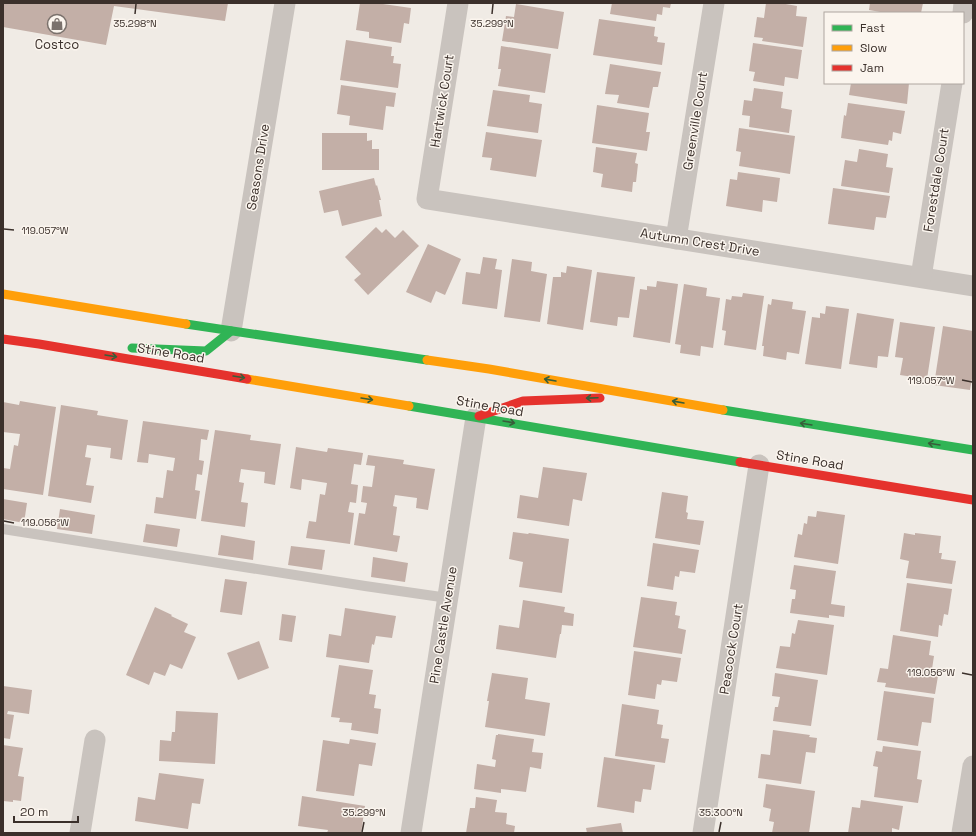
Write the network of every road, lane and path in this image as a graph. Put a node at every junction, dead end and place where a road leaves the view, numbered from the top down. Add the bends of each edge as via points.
1 (286, 3) edge
2 (458, 3) edge
3 (714, 3) edge
4 (952, 84) edge
5 (427, 199) joint
6 (676, 239) junction
7 (921, 277) junction
8 (973, 286) edge
9 (3, 294) edge
10 (231, 331) junction
11 (3, 339) edge
12 (39, 344) junction
13 (110, 347) dead end
14 (126, 347) dead end
15 (645, 396) junction
16 (476, 417) junction
17 (973, 450) edge
18 (759, 465) junction
19 (973, 500) edge
20 (3, 529) edge
21 (448, 598) junction
22 (95, 740) dead end
23 (973, 766) edge
24 (80, 833) edge
25 (411, 833) edge
26 (703, 833) edge
27 (962, 833) edge

1 - 10 street, Seasons Drive
2 - 5 street, Hartwick Court
3 - 6 street, Greenville Court
4 - 7 street, Forestdale Court
5 - 6 street, Autumn Crest Drive
6 - 7 street, Autumn Crest Drive
7 - 8 street, Autumn Crest Drive
9 - 10 main road
10 - 14 main road via 206,351
15 -> 10 main road via 489,369
11 - 12 main road, Stine Road
12 - 13 main road
12 -> 16 main road, Stine Road
15 -> 16 main road via 523,401
17 -> 15 main road
16 -> 18 main road, Stine Road
16 - 21 street, Pine Castle Avenue
18 - 19 main road, Stine Road
18 - 26 street, Peacock Court
20 - 21 lane
21 - 25 street, Pine Castle Avenue
22 - 24 street
23 - 27 street

